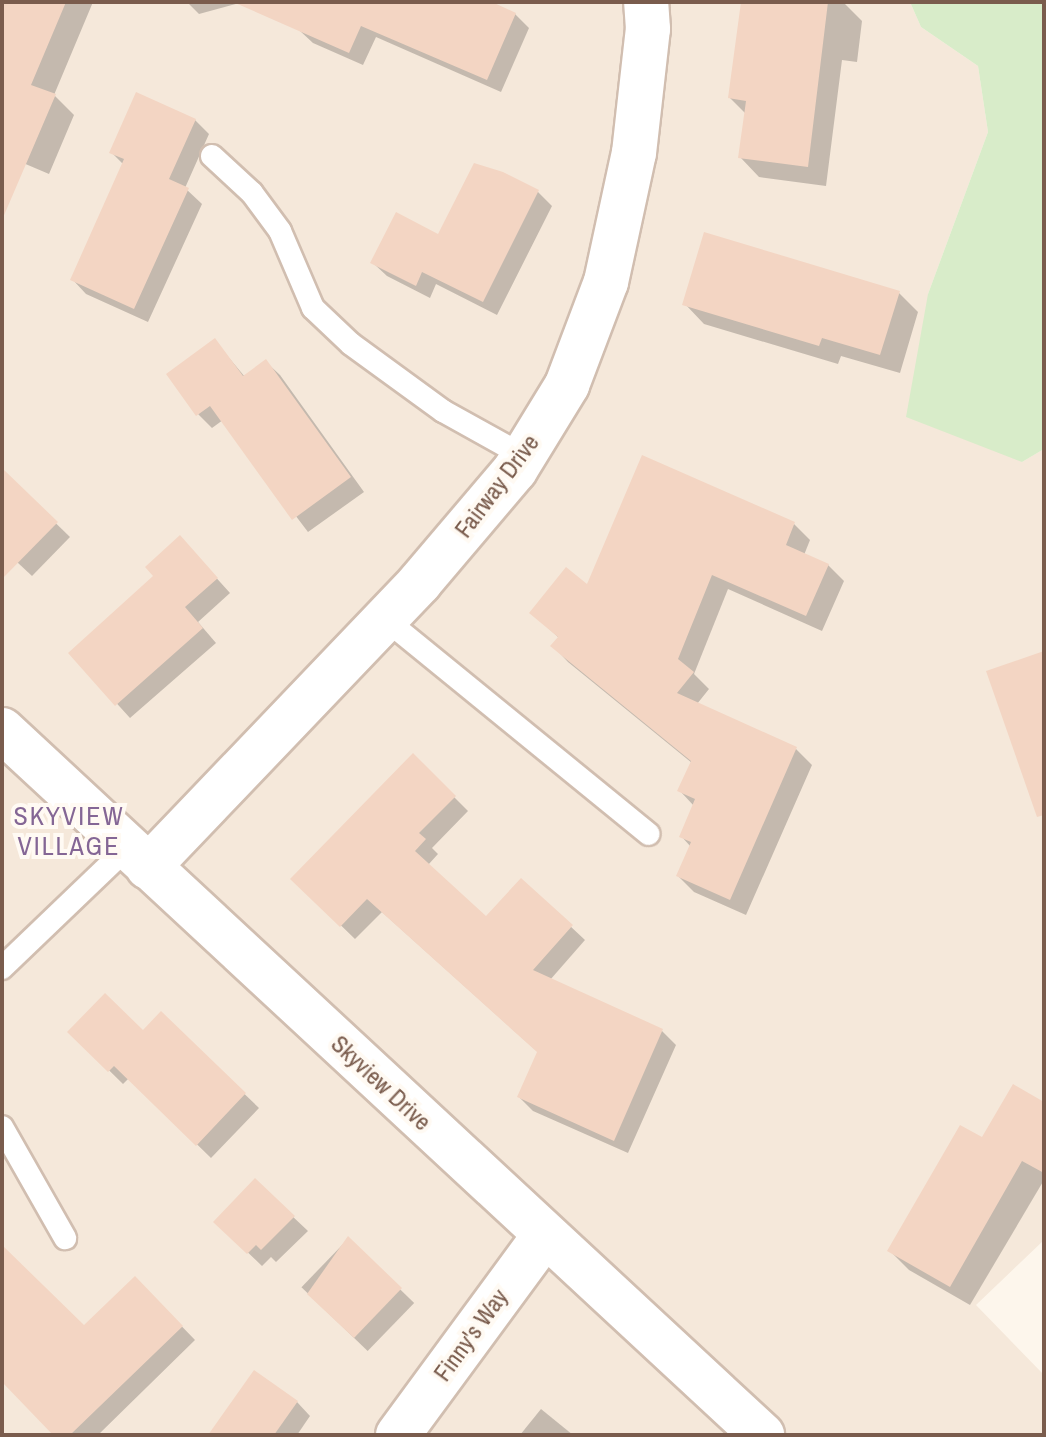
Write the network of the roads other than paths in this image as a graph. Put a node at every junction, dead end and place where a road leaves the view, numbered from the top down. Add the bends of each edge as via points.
1 (646, 2) edge
2 (212, 156) dead end
3 (524, 456) junction
4 (385, 619) junction
5 (2, 730) edge
6 (649, 834) dead end
7 (138, 857) junction
8 (2, 968) edge
9 (2, 1127) edge
10 (545, 1235) junction
11 (65, 1238) dead end
12 (398, 1435) edge
13 (762, 1435) edge

1 - 3 street, Fairway Drive via 648,29 634,153 606,282 567,385
2 - 3 lane via 252,193 280,231 313,308 351,344 443,411
3 - 4 street, Fairway Drive
4 - 6 lane
4 - 7 street, Fairway Drive
5 - 7 street, Skyview Drive
7 - 8 lane
7 - 10 street, Skyview Drive
9 - 11 lane
10 - 12 street, Finny's Way
10 - 13 street, Skyview Drive

